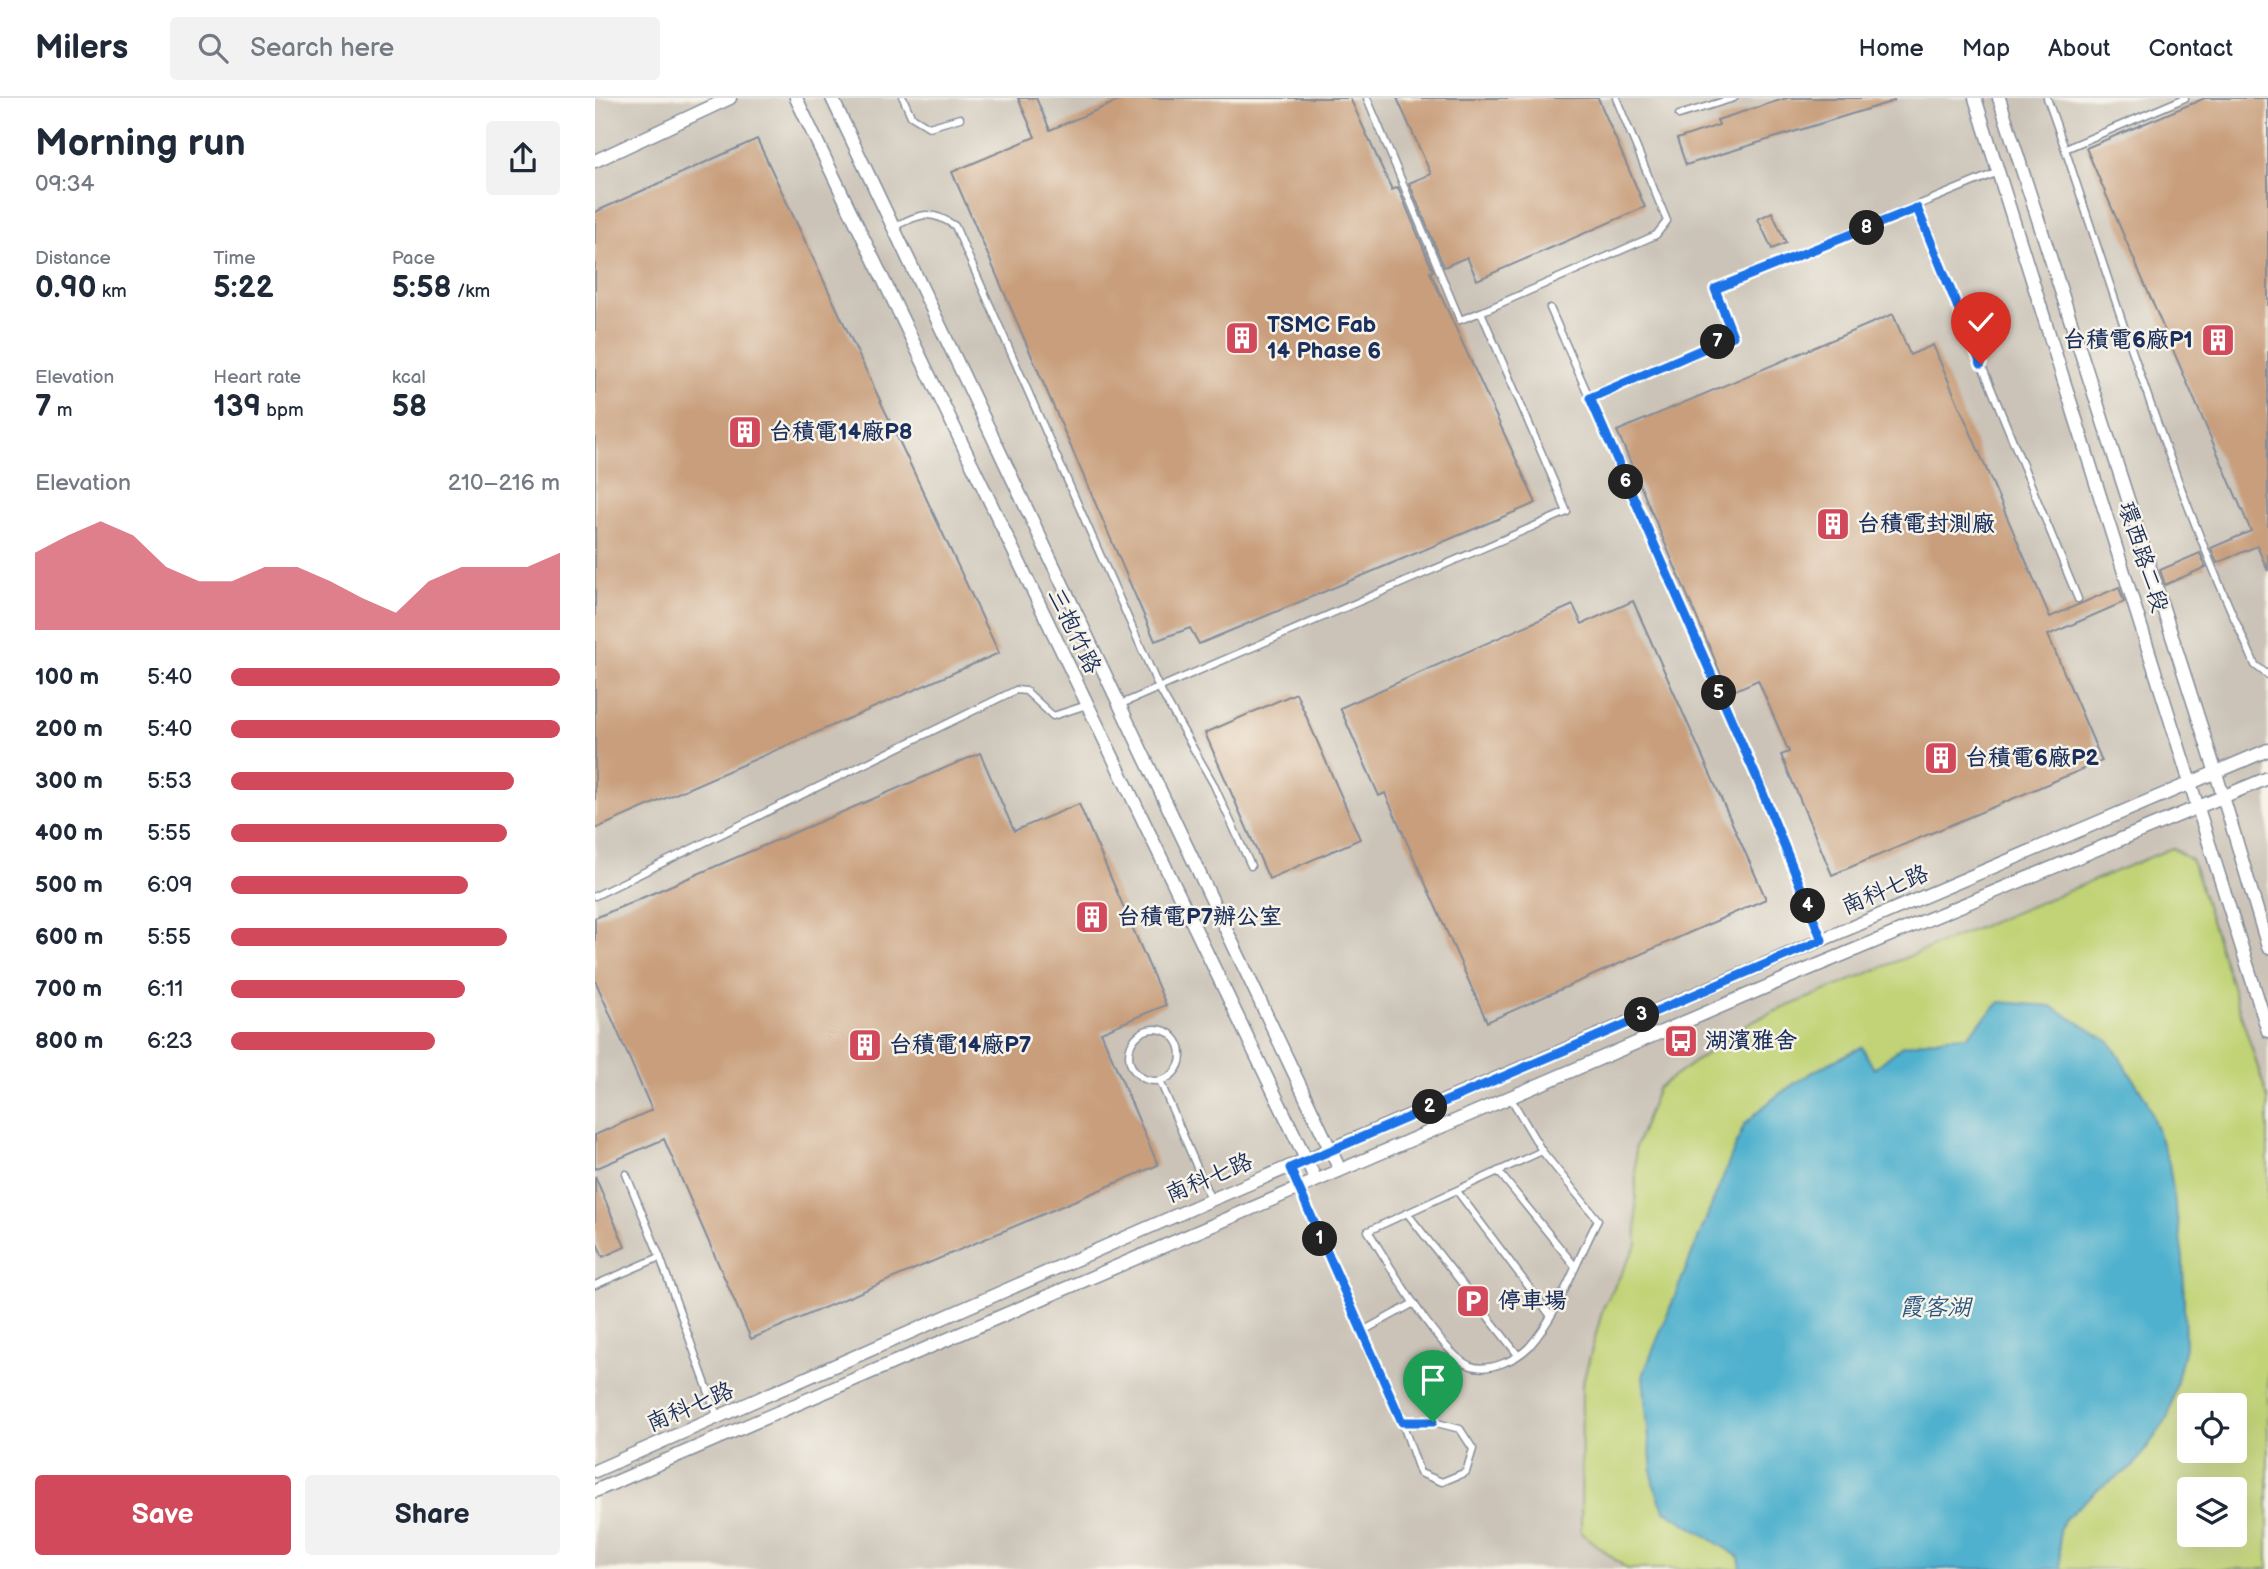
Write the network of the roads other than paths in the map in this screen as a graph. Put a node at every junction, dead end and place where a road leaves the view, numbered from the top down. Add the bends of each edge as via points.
1 (730, 98) edge
2 (796, 98) edge
3 (832, 98) edge
4 (903, 98) edge
5 (1367, 98) edge
6 (1616, 98) edge
7 (1734, 98) edge
8 (1975, 98) edge
9 (1999, 98) edge
10 (2047, 98) edge
11 (2185, 98) edge
12 (1679, 115) dead end
13 (960, 118) dead end
14 (2065, 149) junction
15 (595, 161) edge
16 (1998, 172) junction
17 (1917, 208) junction
18 (893, 228) junction
19 (1550, 307) dead end
20 (1481, 312) junction
21 (1590, 398) junction
22 (2078, 599) dead end
23 (2268, 675) edge
24 (1159, 688) junction
25 (1087, 705) junction
26 (1119, 705) junction
27 (2268, 750) edge
28 (2216, 773) junction
29 (2268, 778) edge
30 (2192, 783) junction
31 (2224, 796) junction
32 (2199, 807) junction
33 (1251, 866) dead end
34 (595, 896) edge
35 (1822, 940) junction
36 (2268, 947) edge
37 (1777, 958) junction
38 (1787, 978) junction
39 (2268, 1031) edge
40 (1160, 1081) junction
41 (1510, 1097) junction
42 (1331, 1150) junction
43 (1542, 1151) junction
44 (1308, 1160) junction
45 (1290, 1168) junction
46 (1340, 1170) junction
47 (1498, 1171) junction
48 (626, 1174) dead end
49 (1317, 1180) junction
50 (1297, 1188) junction
51 (1457, 1191) junction
52 (1211, 1200) junction
53 (1407, 1213) junction
54 (660, 1257) junction
55 (1574, 1265) junction
56 (595, 1285) edge
57 (1414, 1303) junction
58 (1551, 1315) junction
59 (1361, 1332) junction
60 (1518, 1354) junction
61 (718, 1419) junction
62 (1402, 1422) junction
63 (595, 1471) edge
64 (595, 1491) edge

1 - 15 street
2 - 25 street, 三抱竹路
3 - 18 street, 三抱竹路
4 - 13 lane via 911,117 929,127
5 - 20 lane via 1460,320
6 - 20 lane via 1667,221 1656,235
7 - 12 lane
8 - 16 street, 環西路二段
9 - 28 street, 環西路二段
10 - 14 lane
11 - 14 lane
14 - 23 lane via 2169,463 2249,653
16 - 17 lane
16 - 30 street, 環西路二段
17 - 21 lane via 1715,289 1733,336
17 - 22 lane
18 - 24 lane via 918,215 938,214 955,226
18 - 26 street, 三抱竹路
19 - 21 lane
20 - 24 lane via 1567,512
21 - 35 lane via 1756,776
24 - 26 lane
24 - 33 lane via 1213,783
25 - 34 lane via 1053,716 1026,691 1016,690
25 - 44 street, 三抱竹路
26 - 42 street, 三抱竹路
27 - 28 street, 南科七路
28 - 30 street, 南科七路
28 - 31 street, 環西路二段
29 - 31 street
30 - 32 street, 環西路二段
30 - 35 street, 南科七路
31 - 32 street, 南科七路
31 - 36 street
32 - 38 street, 南科七路
32 - 39 street, 環西路二段
35 - 37 street, 南科七路
37 - 38 lane
37 - 42 street, 南科七路
38 - 41 street, 南科七路
40 - 40 lane via 1178,1069 1181,1048 1168,1031 1147,1029 1131,1043 1129,1058 1140,1076
40 - 52 lane
41 - 43 lane
41 - 46 street, 南科七路
42 - 44 street, 南科七路
42 - 46 street, 三抱竹路
43 - 47 lane
43 - 55 lane via 1598,1220
44 - 45 street, 南科七路
44 - 49 street, 三抱竹路
45 - 50 lane
45 - 52 street, 南科七路
46 - 49 street, 南科七路
47 - 51 lane
47 - 55 lane
48 - 54 lane
49 - 50 street, 南科七路
50 - 59 lane
50 - 64 street, 南科七路
51 - 53 lane
51 - 58 lane
52 - 61 street, 南科七路
53 - 57 lane via 1368,1230
53 - 60 lane
54 - 56 lane
54 - 61 lane
55 - 58 lane
57 - 59 lane
57 - 60 lane via 1446,1347 1471,1366 1500,1366
58 - 60 lane via 1528,1348
59 - 62 lane
61 - 63 street, 南科七路
62 - 62 lane via 1433,1422 1460,1429 1473,1449 1466,1472 1442,1482 1420,1474

